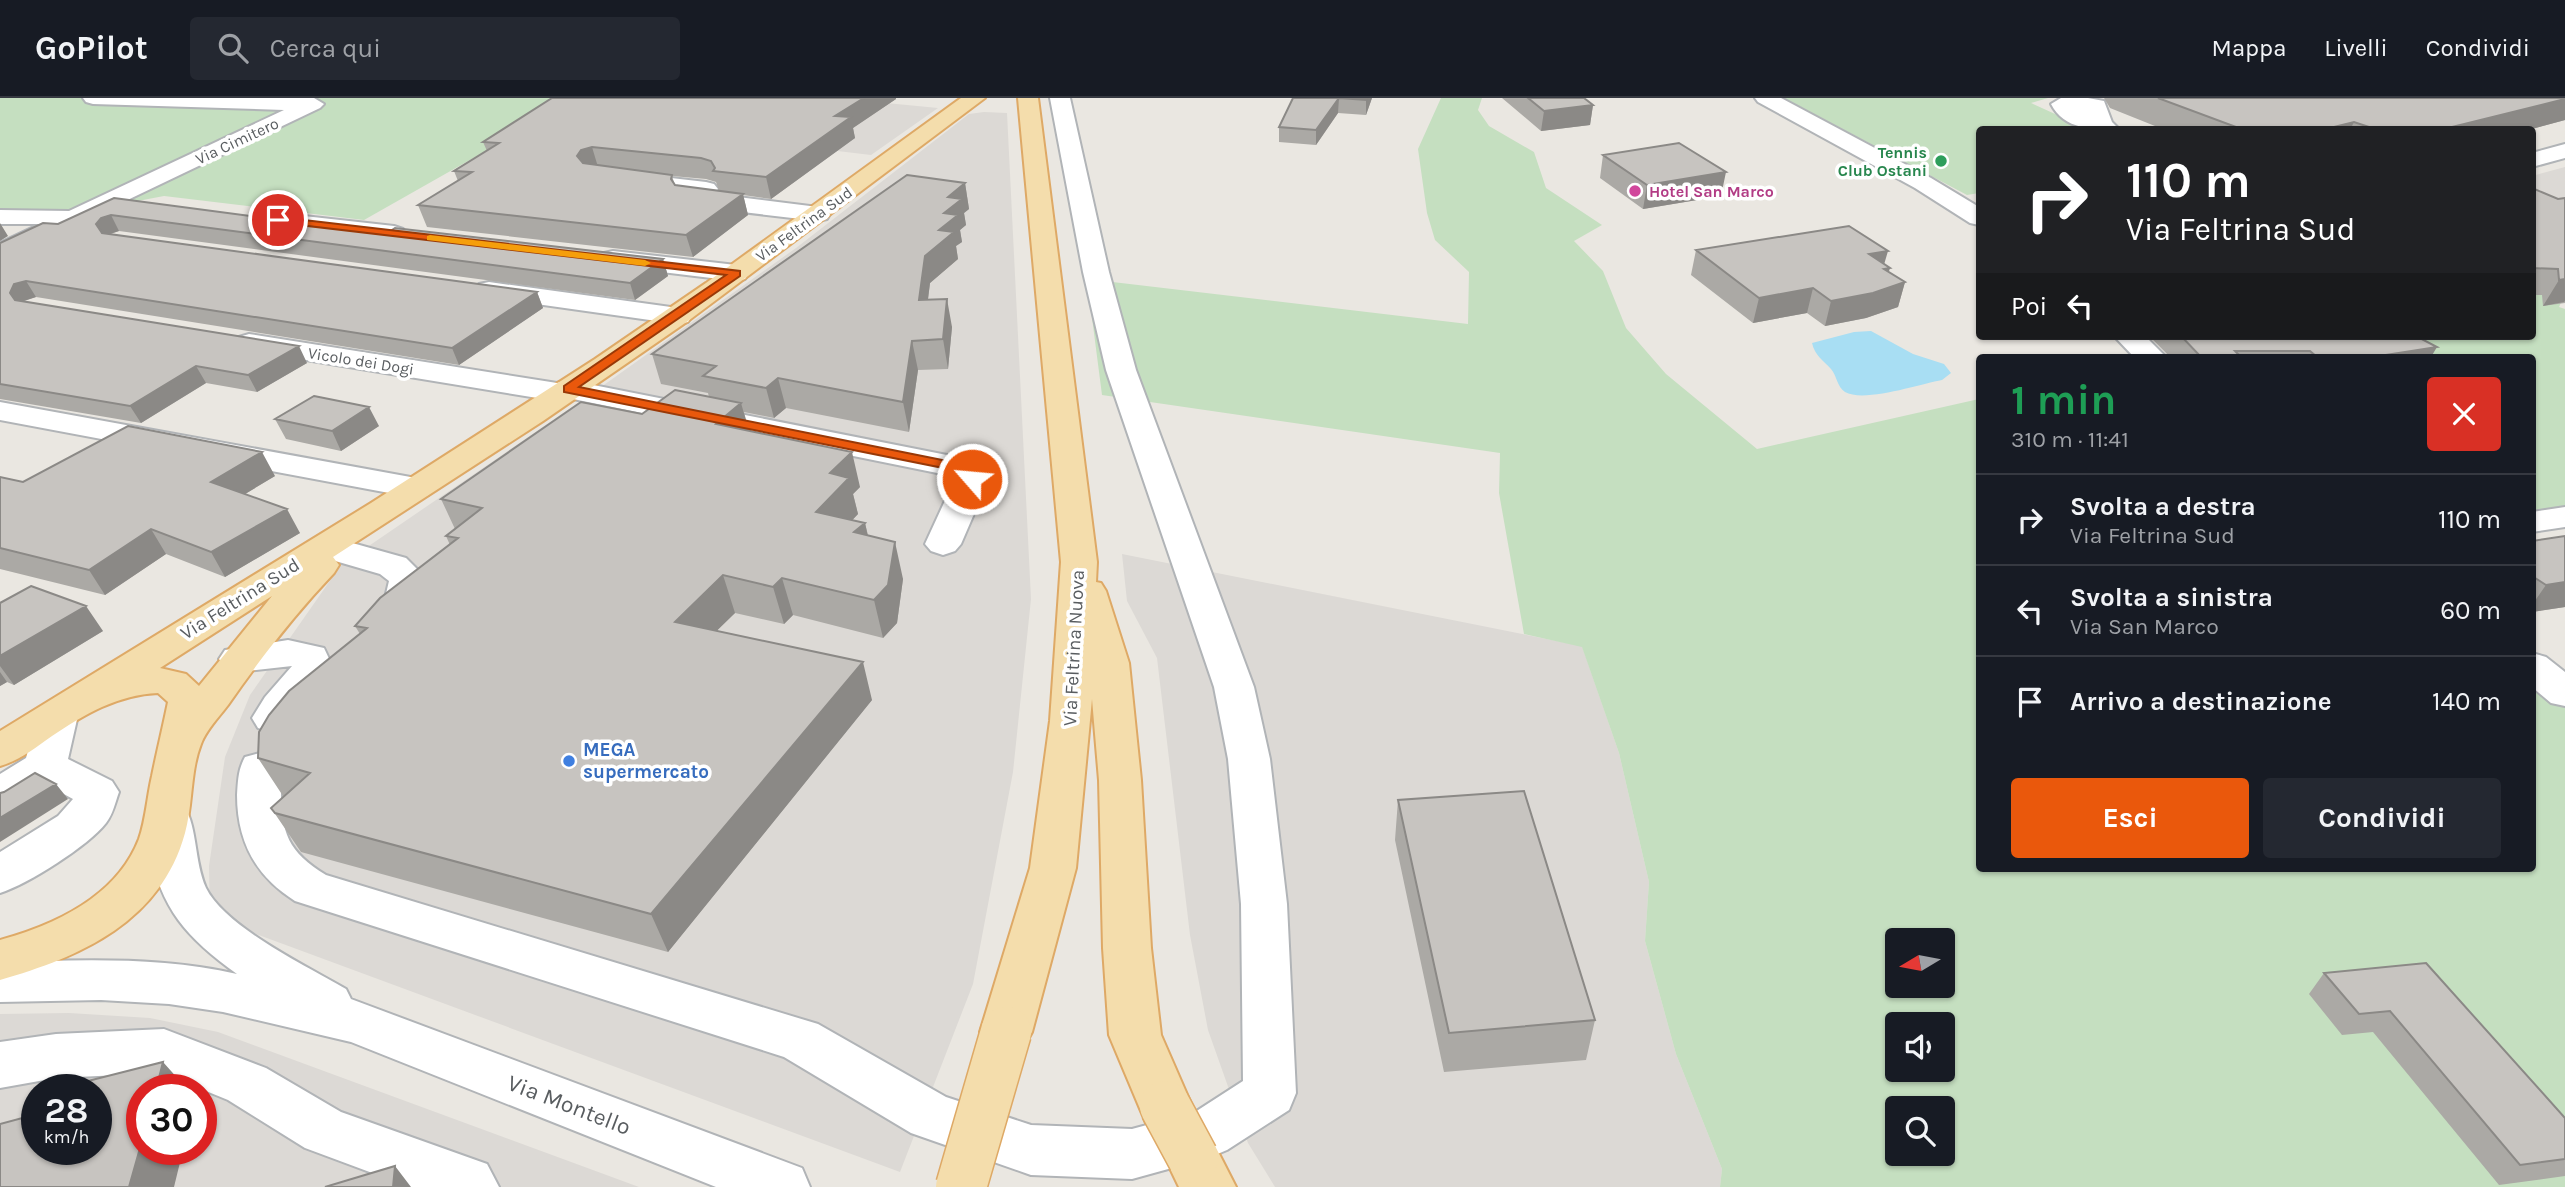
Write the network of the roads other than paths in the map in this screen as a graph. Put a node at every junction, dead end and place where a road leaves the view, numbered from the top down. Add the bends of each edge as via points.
1 (93, 98) edge
2 (975, 98) edge
3 (1060, 98) edge
4 (1765, 98) edge
5 (1016, 110) edge
6 (946, 119) junction
7 (2565, 151) edge
8 (2536, 159) edge
9 (625, 180) edge
10 (818, 214) junction
11 (1976, 216) edge
12 (0, 217) edge
13 (76, 217) junction
14 (278, 220) edge
15 (415, 236) edge
16 (0, 253) edge
17 (593, 257) edge
18 (736, 273) junction
19 (464, 287) edge
20 (678, 316) junction
21 (228, 340) edge
22 (2132, 340) edge
23 (2148, 354) edge
24 (565, 391) junction
25 (0, 411) edge
26 (407, 494) junction
27 (2565, 517) edge
28 (2536, 521) edge
29 (943, 544) dead end
30 (338, 550) junction
31 (1079, 562) junction
32 (239, 659) junction
33 (2536, 669) edge
34 (2565, 694) edge
35 (70, 707) junction
36 (181, 739) junction
37 (0, 751) edge
38 (45, 766) junction
39 (260, 768) junction
40 (0, 794) edge
41 (168, 816) junction
42 (0, 875) edge
43 (0, 960) edge
44 (0, 982) edge
45 (356, 1022) junction
46 (0, 1065) edge
47 (1204, 1180) edge
48 (471, 1187) edge
49 (782, 1187) edge
50 (961, 1187) edge

1 - 13 street, Via Cimitero via 313,104
2 - 6 main road, Via Feltrina Sud
3 - 39 street via 1121,370 1234,687 1248,759 1264,904 1270,1093 1208,1133 1132,1154 1031,1150 930,1116 800,1041 311,888 291,878 267,848 258,800
4 - 11 street
5 - 6 main road, Via Feltrina Sud via 970,111
5 - 31 main road, Via Feltrina Nuova
6 - 10 main road, Via Feltrina Sud
7 - 8 street
9 - 10 street via 706,189 691,199
10 - 18 main road, Via Feltrina Sud
12 - 13 street
13 - 16 street, Via Cimitero
14 - 15 street
17 - 18 street
18 - 20 main road, Via Feltrina Sud
19 - 20 street
20 - 24 main road, Via Feltrina Sud
21 - 24 street, Vicolo dei Dogi
22 - 23 street
24 - 26 main road, Via Feltrina Sud
24 - 29 street, Vicolo dei Dogi via 962,468 972,479
25 - 26 street
26 - 30 main road, Via Feltrina Sud
26 - 35 main road, Via Feltrina Sud
27 - 28 street
30 - 32 main road, Via Feltrina Sud via 300,586
30 - 39 street via 393,566 407,577 408,588 394,615 287,727
31 - 47 main road, bridge via 1109,663 1135,1035
31 - 50 main road, Via Feltrina Nuova, bridge via 1071,721 1053,868
32 - 36 main road, Via Feltrina Sud
32 - 39 street via 296,652 311,660 307,676 285,699 267,729
33 - 34 street
35 - 36 main road via 133,683 173,681 181,686 188,702
35 - 37 main road
35 - 38 street
36 - 41 main road
38 - 40 street
38 - 42 street via 97,792 91,811 74,828
41 - 43 main road via 147,868 120,903 76,932
41 - 45 street, Via Montello via 180,875 192,905 235,946
44 - 45 street, Via Montello via 101,979 169,984 223,991
45 - 49 street, Via Montello
46 - 48 street via 56,1056 164,1051 247,1084 324,1131

